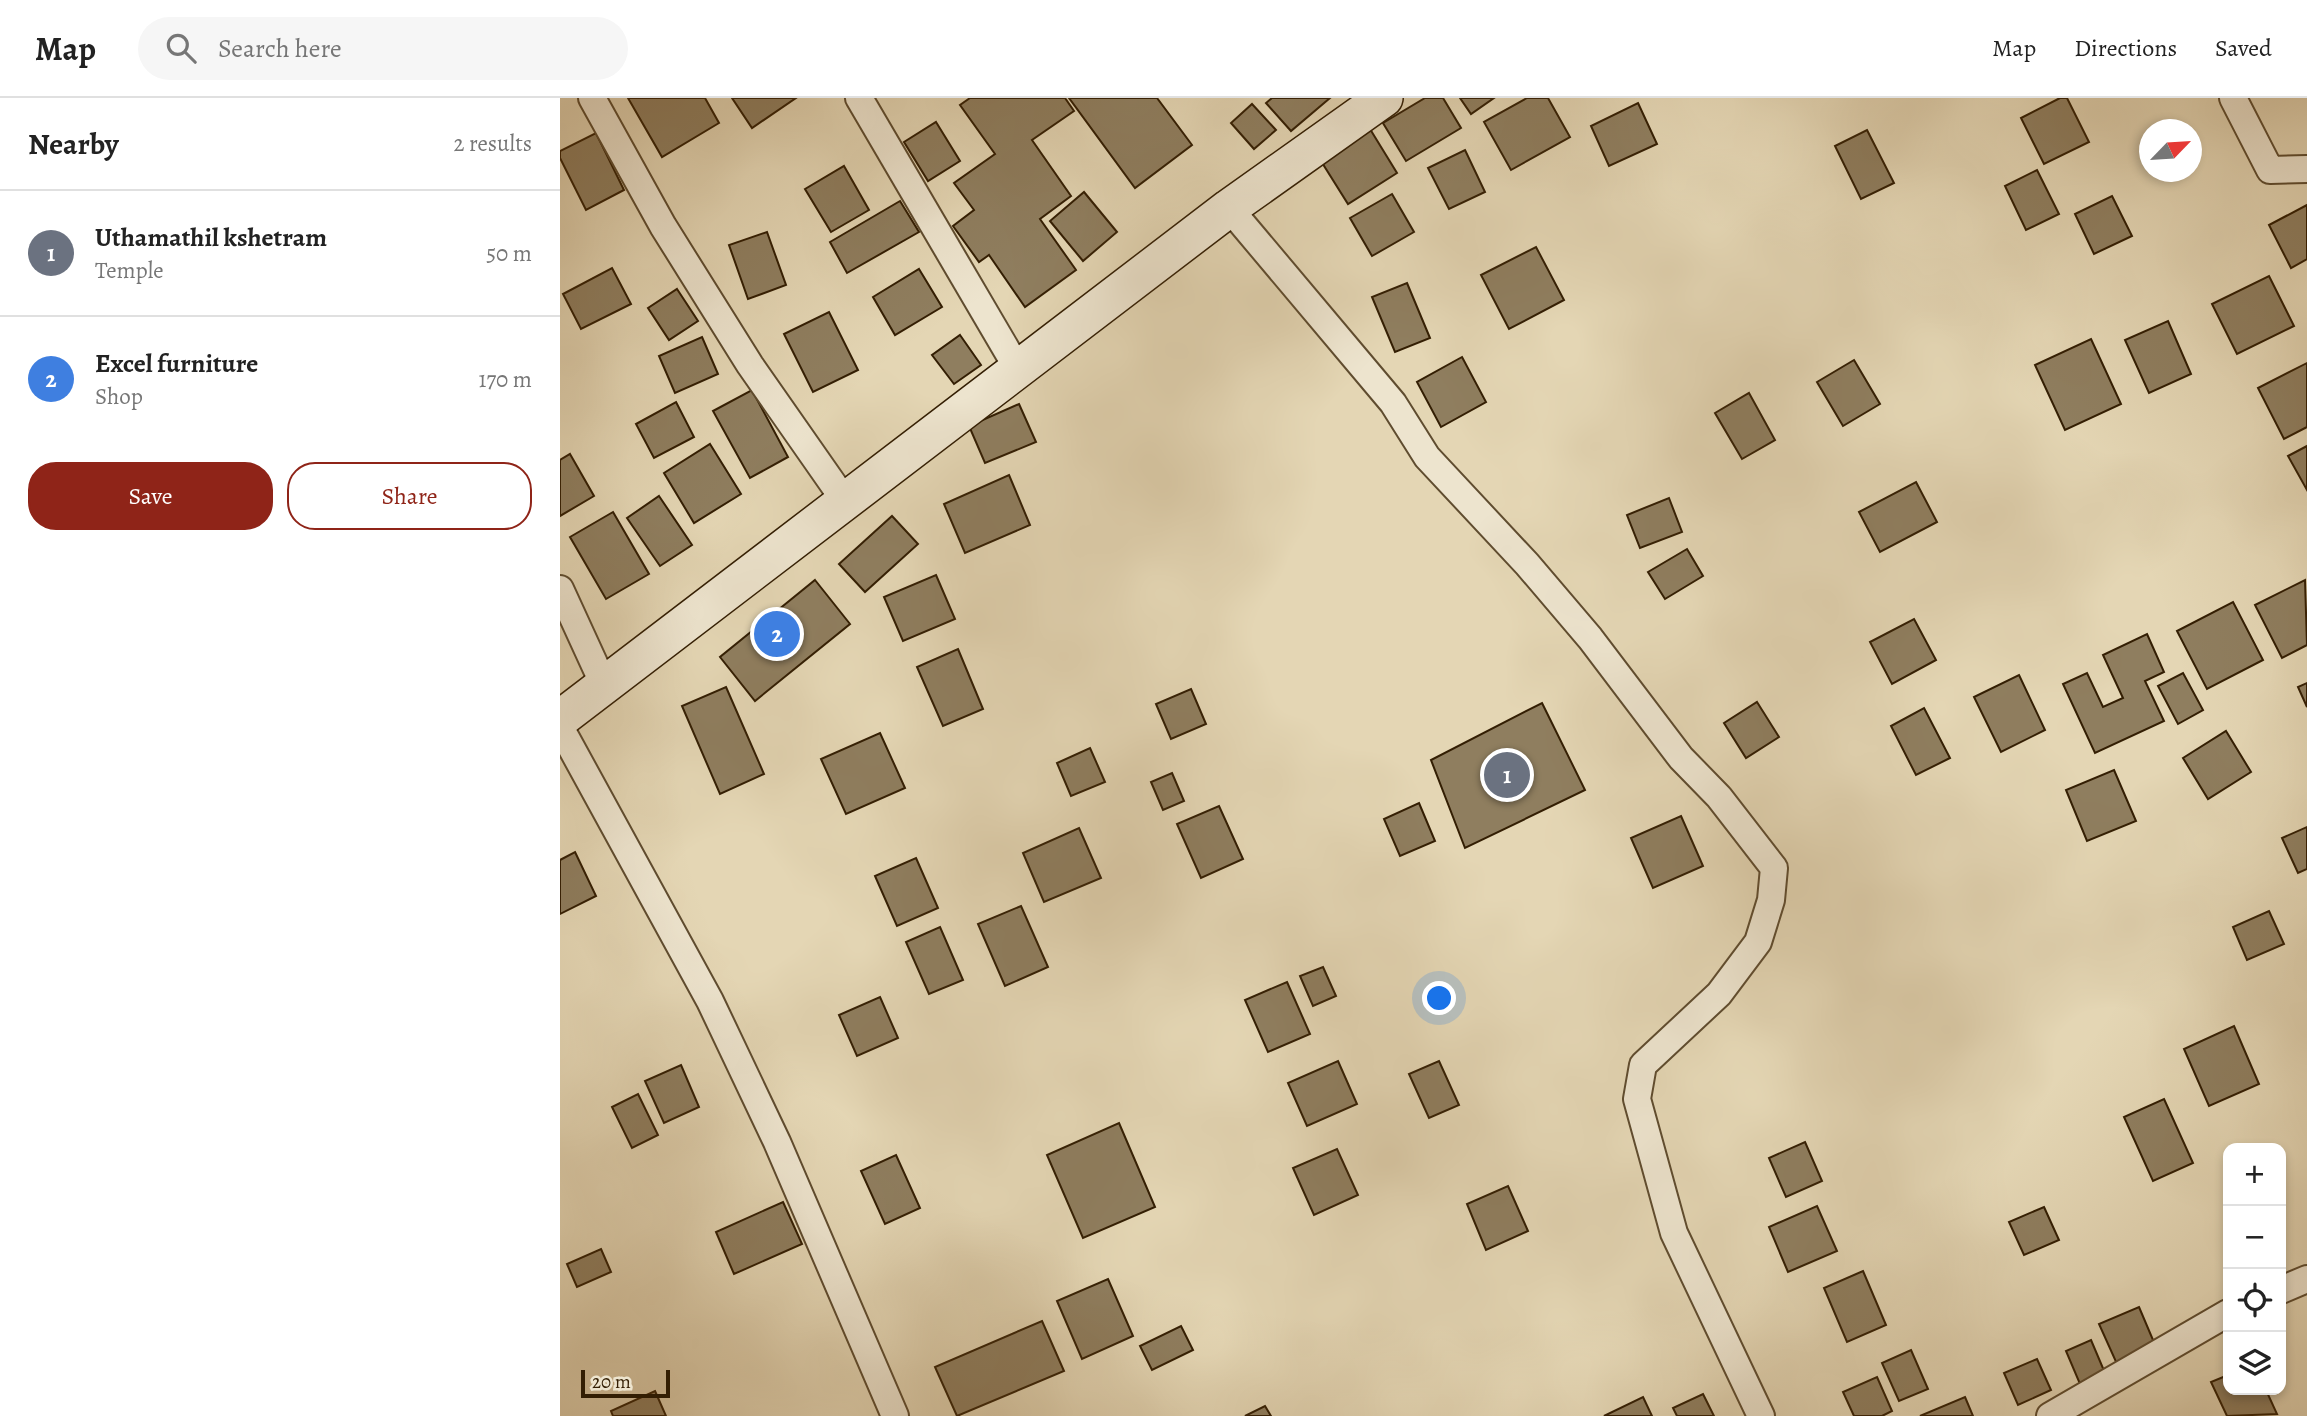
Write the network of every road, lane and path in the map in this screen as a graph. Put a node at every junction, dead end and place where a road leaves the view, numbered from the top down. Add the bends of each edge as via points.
1 (592, 98) edge
2 (859, 98) edge
3 (1384, 98) edge
4 (2233, 98) edge
5 (2307, 169) edge
6 (1229, 208) junction
7 (1019, 371) junction
8 (845, 501) junction
9 (560, 589) edge
10 (604, 685) junction
11 (560, 719) edge
12 (560, 727) edge
13 (2307, 1279) edge
14 (2286, 1288) edge
15 (2223, 1316) edge
16 (895, 1416) edge
17 (1761, 1416) edge
18 (2050, 1416) edge

1 - 8 street via 735,342
2 - 7 street
3 - 6 main road
4 - 5 street via 2270,170
6 - 7 main road
6 - 17 street via 1393,403 1427,457 1581,627 1681,758 1719,797 1774,868 1771,900 1758,942 1719,993 1643,1065 1637,1099 1674,1233
7 - 8 main road
8 - 10 main road
9 - 10 street
10 - 11 main road
12 - 16 street via 710,1001 777,1142
13 - 14 street
15 - 18 street

